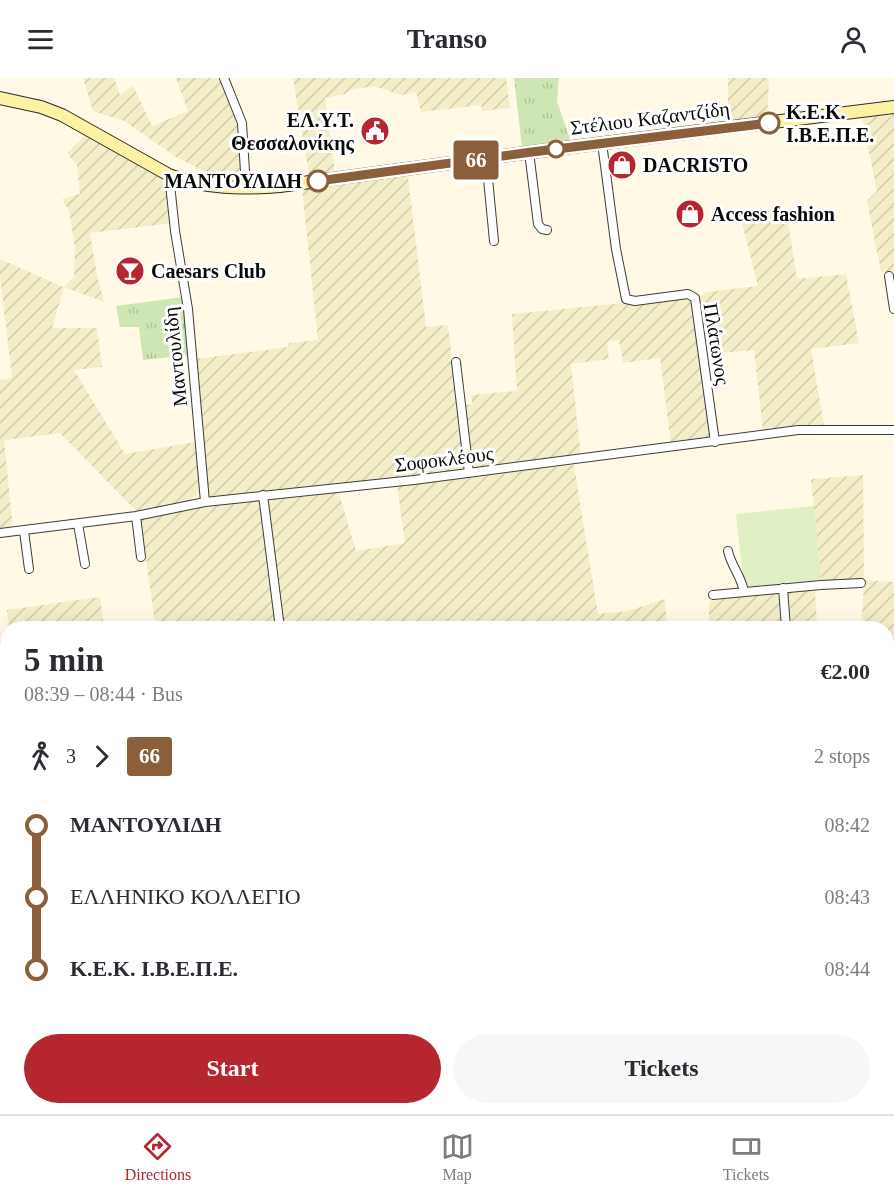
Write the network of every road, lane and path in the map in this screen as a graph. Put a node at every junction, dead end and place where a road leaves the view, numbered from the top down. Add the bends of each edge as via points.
1 (224, 78) edge
2 (0, 98) edge
3 (894, 107) edge
4 (602, 143) junction
5 (529, 152) junction
6 (486, 158) junction
7 (169, 175) junction
8 (246, 188) junction
9 (547, 230) dead end
10 (494, 241) dead end
11 (889, 276) dead end
12 (894, 309) edge
13 (456, 362) dead end
14 (894, 430) edge
15 (715, 442) junction
16 (470, 473) junction
17 (263, 495) junction
18 (205, 502) junction
19 (136, 516) junction
20 (78, 524) junction
21 (24, 531) junction
22 (0, 534) edge
23 (728, 551) dead end
24 (141, 557) dead end
25 (85, 564) dead end
26 (29, 569) dead end
27 (861, 583) dead end
28 (783, 588) junction
29 (744, 592) junction
30 (713, 595) dead end
31 (279, 621) edge
32 (785, 621) edge

1 - 8 street via 242,123
2 - 7 main road, Στέλιου Καζαντζίδη via 62,115
3 - 4 main road, Στέλιου Καζαντζίδη
4 - 5 main road, Στέλιου Καζαντζίδη
4 - 15 street, Πλάτωνος via 626,299 688,294 695,298
5 - 6 main road, Στέλιου Καζαντζίδη
5 - 9 street via 538,224
6 - 8 main road, Στέλιου Καζαντζίδη
6 - 10 street
7 - 8 main road, Στέλιου Καζαντζίδη via 203,185
7 - 18 street, Μαντουλίδη via 188,309
11 - 12 street
13 - 16 street
14 - 15 street, Σοφοκλέους via 809,430
15 - 16 street, Σοφοκλέους
16 - 17 street, Σοφοκλέους
17 - 18 street, Σοφοκλέους
17 - 31 street
18 - 19 street, Σοφοκλέους
19 - 20 street, Σοφοκλέους
19 - 24 street
20 - 21 street, Σοφοκλέους
20 - 25 street
21 - 22 street, Σοφοκλέους
21 - 26 street
23 - 29 street
27 - 28 street
28 - 29 street
28 - 32 street
29 - 30 street

